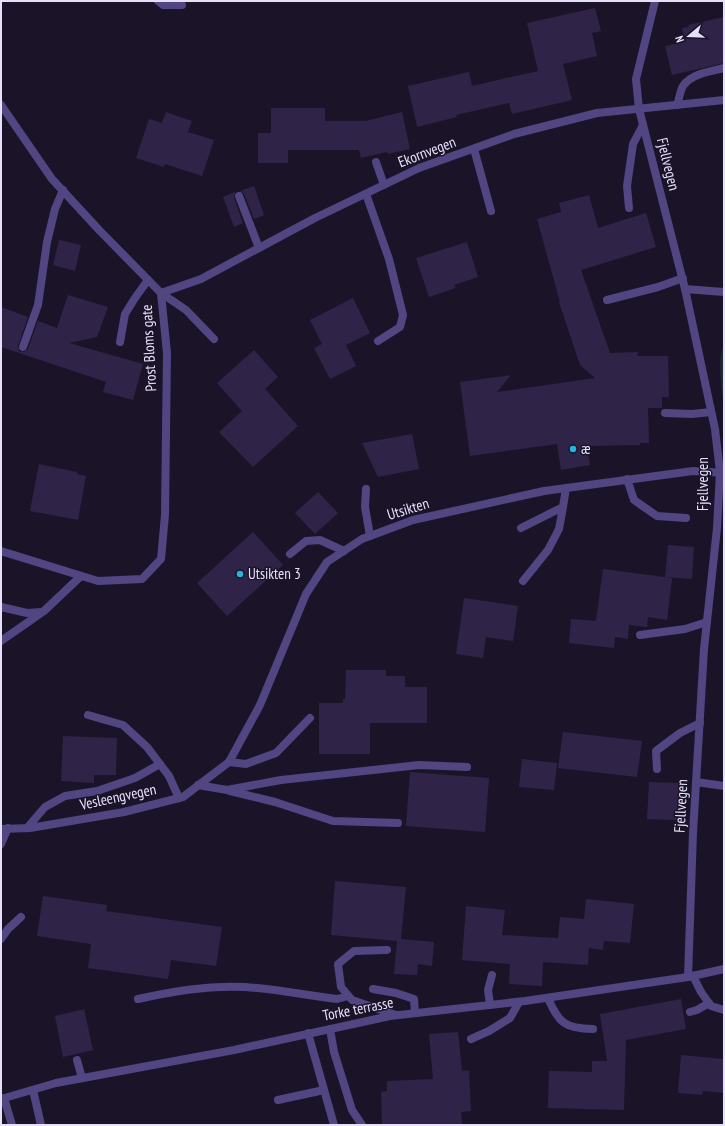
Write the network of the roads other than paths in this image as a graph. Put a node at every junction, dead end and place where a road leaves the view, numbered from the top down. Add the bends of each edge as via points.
1 (158, 1) edge
2 (654, 1) edge
3 (182, 5) dead end
4 (724, 68) edge
5 (724, 100) edge
6 (1, 105) edge
7 (677, 105) junction
8 (639, 109) junction
9 (644, 125) junction
10 (474, 148) junction
11 (376, 162) dead end
12 (384, 185) junction
13 (63, 190) junction
14 (366, 194) junction
15 (239, 196) dead end
16 (629, 208) dead end
17 (491, 211) dead end
18 (259, 248) junction
19 (683, 278) junction
20 (148, 280) junction
21 (685, 289) junction
22 (724, 292) edge
23 (161, 293) junction
24 (607, 300) dead end
25 (214, 339) dead end
26 (378, 341) dead end
27 (120, 342) dead end
28 (23, 347) dead end
29 (711, 412) junction
30 (665, 413) dead end
31 (722, 473) edge
32 (627, 479) junction
33 (566, 488) junction
34 (366, 489) dead end
35 (563, 507) junction
36 (686, 518) dead end
37 (521, 528) dead end
38 (370, 536) junction
39 (1, 551) edge
40 (344, 551) junction
41 (290, 554) dead end
42 (81, 576) junction
43 (523, 582) dead end
44 (1, 607) edge
45 (44, 611) junction
46 (707, 622) junction
47 (640, 635) dead end
48 (1, 641) edge
49 (88, 715) dead end
50 (310, 718) dead end
51 (700, 723) junction
52 (229, 762) junction
53 (160, 764) junction
54 (467, 767) dead end
55 (657, 769) dead end
56 (696, 782) junction
57 (198, 785) junction
58 (724, 786) edge
59 (227, 790) junction
60 (179, 798) junction
61 (398, 823) dead end
62 (4, 828) edge
63 (26, 828) junction
64 (1, 844) edge
65 (21, 917) dead end
66 (1, 939) edge
67 (387, 950) dead end
68 (724, 969) edge
69 (492, 975) dead end
70 (691, 976) junction
71 (373, 989) dead end
72 (348, 996) junction
73 (548, 998) junction
74 (138, 999) dead end
75 (518, 1002) junction
76 (709, 1003) junction
77 (490, 1005) junction
78 (724, 1010) edge
79 (690, 1012) dead end
80 (415, 1013) junction
81 (396, 1015) junction
82 (330, 1028) junction
83 (593, 1029) dead end
84 (308, 1033) junction
85 (471, 1039) dead end
86 (77, 1060) dead end
87 (82, 1078) junction
88 (33, 1090) junction
89 (324, 1090) junction
90 (3, 1098) edge
91 (278, 1100) dead end
92 (12, 1125) edge
93 (42, 1125) edge
94 (334, 1125) edge
95 (362, 1125) edge

1 - 3 street via 163,5
2 - 8 street, Fjellvegen via 636,79
4 - 7 street via 692,78 683,87
5 - 7 street, Ekornvegen
6 - 13 street, Prost Bloms gate via 52,179
7 - 8 street, Ekornvegen
8 - 9 street, Fjellvegen
8 - 10 street, Ekornvegen via 597,113 514,134
9 - 16 street via 633,144 627,186
9 - 19 street, Fjellvegen
10 - 12 street, Ekornvegen via 419,168
10 - 17 street
11 - 12 street
12 - 14 street, Ekornvegen
13 - 20 street, Prost Bloms gate
13 - 28 street via 54,209 38,305
14 - 18 street, Ekornvegen
14 - 26 street via 389,259 403,315 400,327
15 - 18 street
18 - 23 street, Ekornvegen via 201,279
19 - 21 street, Fjellvegen
19 - 24 street
20 - 23 street, Prost Bloms gate
20 - 27 street via 125,314
21 - 22 street
21 - 29 street, Fjellvegen
23 - 25 street via 186,310
23 - 42 street, Prost Bloms gate via 167,353 165,515 161,559 142,579 98,581
29 - 30 street
29 - 31 street, Fjellvegen
31 - 32 street, Utsikten via 693,471
31 - 46 street, Fjellvegen
32 - 33 street, Utsikten
32 - 36 street via 634,500 657,516
33 - 35 street
33 - 38 street, Utsikten via 413,520
34 - 38 street via 365,507
35 - 37 street
35 - 43 street via 560,529 548,550
38 - 40 street, Utsikten
39 - 42 street, Prost Bloms gate
40 - 41 street via 320,540 306,541
40 - 52 street, Utsikten via 328,562 306,594 260,705
42 - 45 street
44 - 45 street via 28,613
45 - 48 street
46 - 47 street via 685,629
46 - 51 street, Fjellvegen
49 - 53 street via 123,725 147,747
50 - 52 street via 276,753 246,764
51 - 55 street via 680,733 656,751
51 - 56 street, Fjellvegen
52 - 57 street, Vesleengvegen
53 - 60 street via 169,776
53 - 63 street via 135,778 97,791 65,796 45,807
54 - 59 street via 419,765 281,780
56 - 58 street
56 - 70 street, Fjellvegen
57 - 59 street
57 - 60 street, Vesleengvegen
59 - 61 street via 333,821
60 - 63 street, Vesleengvegen via 124,812
62 - 63 street, Vesleengvegen
62 - 64 street
65 - 66 street
67 - 72 street via 354,951 338,964 341,987
68 - 70 street, Torke terrasse
69 - 77 street via 488,990
70 - 73 street, Torke terrasse
70 - 76 street
71 - 80 street via 414,999
72 - 74 street via 337,999 245,987 169,992
72 - 81 street via 352,1000
73 - 75 street, Torke terrasse
73 - 83 street via 566,1026
75 - 77 street, Torke terrasse
75 - 85 street via 510,1018
76 - 78 street
76 - 79 street
77 - 80 street, Torke terrasse
80 - 81 street, Torke terrasse
81 - 82 street, Torke terrasse
82 - 84 street, Torke terrasse
82 - 95 street via 345,1090 352,1110
84 - 87 street, Torke terrasse via 234,1050
84 - 89 street
86 - 87 street
87 - 88 street, Torke terrasse
88 - 90 street, Torke terrasse
88 - 93 street
89 - 91 street
89 - 94 street
90 - 92 street

